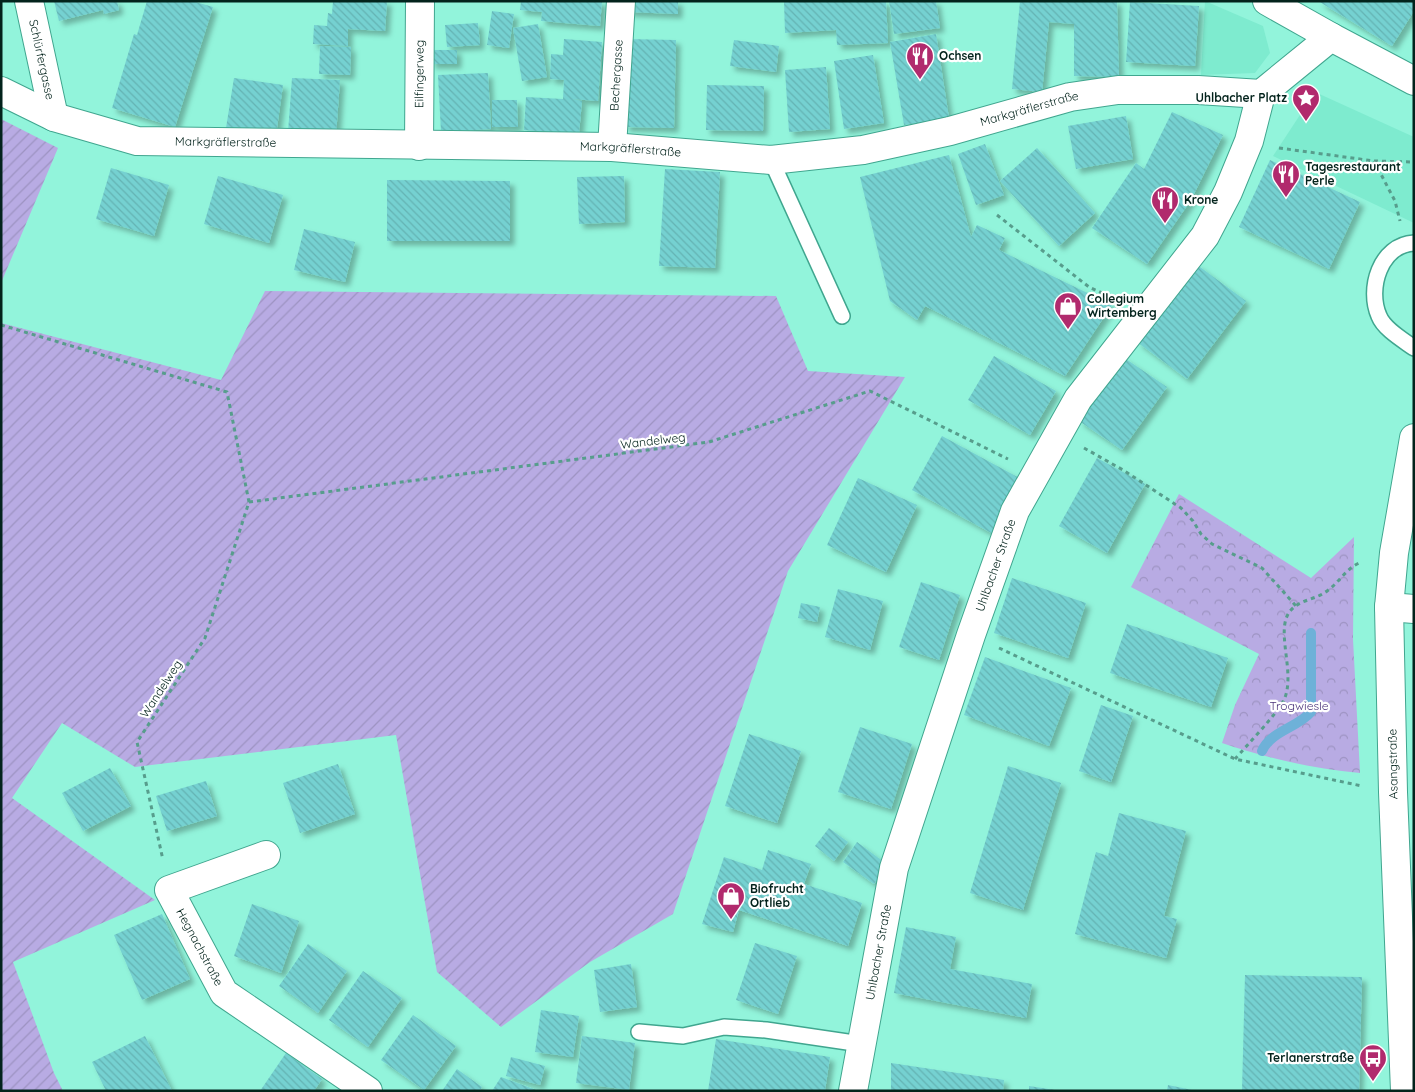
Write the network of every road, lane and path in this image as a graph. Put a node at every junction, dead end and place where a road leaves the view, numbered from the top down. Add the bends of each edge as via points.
1 (29, 1) edge
2 (420, 1) edge
3 (621, 1) edge
4 (1268, 1) edge
5 (1331, 38) junction
6 (1414, 81) edge
7 (1, 92) edge
8 (1261, 94) junction
9 (54, 117) junction
10 (1249, 141) junction
11 (419, 146) junction
12 (612, 148) junction
13 (771, 160) junction
14 (1374, 161) junction
15 (1414, 162) edge
16 (997, 215) dead end
17 (1410, 243) edge
18 (1089, 287) dead end
19 (842, 316) dead end
20 (1, 325) edge
21 (1414, 348) edge
22 (1058, 434) junction
23 (1414, 438) edge
24 (1036, 472) junction
25 (249, 502) junction
26 (1394, 553) junction
27 (1296, 606) junction
28 (1402, 608) edge
29 (971, 636) junction
30 (1235, 759) junction
31 (1393, 792) junction
32 (266, 855) dead end
33 (170, 890) junction
34 (639, 1032) dead end
35 (861, 1044) junction
36 (368, 1091) edge
37 (853, 1091) edge
38 (1405, 1091) edge

1 - 9 street, Schlürfergasse
2 - 11 street, Eilfingerweg
3 - 12 street, Bechergasse
4 - 5 street
5 - 6 street
5 - 8 street
7 - 9 street, Markgräflerstraße
8 - 10 street, Uhlbacher Straße
8 - 13 street, Markgräflerstraße via 1118,90 1023,108 950,131 863,150
9 - 11 street, Markgräflerstraße via 136,141
10 - 14 path
10 - 22 street, Uhlbacher Straße via 1205,236 1078,399
11 - 12 street, Markgräflerstraße
12 - 13 street, Markgräflerstraße
13 - 19 lane
14 - 15 path
14 - 17 path
16 - 18 path
17 - 21 lane via 1391,252 1378,270 1373,294 1379,318
20 - 25 path, Wandelweg via 227,392
22 - 24 street, Uhlbacher Straße
22 - 27 path via 1107,460 1181,508 1212,544 1262,568
23 - 26 street, Asangstraße
24 - 25 path, Wandelweg via 870,391 710,442
24 - 29 street, Uhlbacher Straße via 1015,511
25 - 33 path, Wandelweg via 205,638 137,742
26 - 27 path via 1353,565 1324,594
26 - 28 street, Asangstraße
27 - 30 path via 1286,620 1283,637 1289,667 1283,701
28 - 31 street, Asangstraße
29 - 30 path
29 - 35 street, Uhlbacher Straße via 894,868
30 - 31 path
31 - 38 street, Asangstraße
32 - 33 street
33 - 36 street, Hegnachstraße via 224,992
34 - 35 lane via 683,1036 724,1026
35 - 37 street, Uhlbacher Straße

